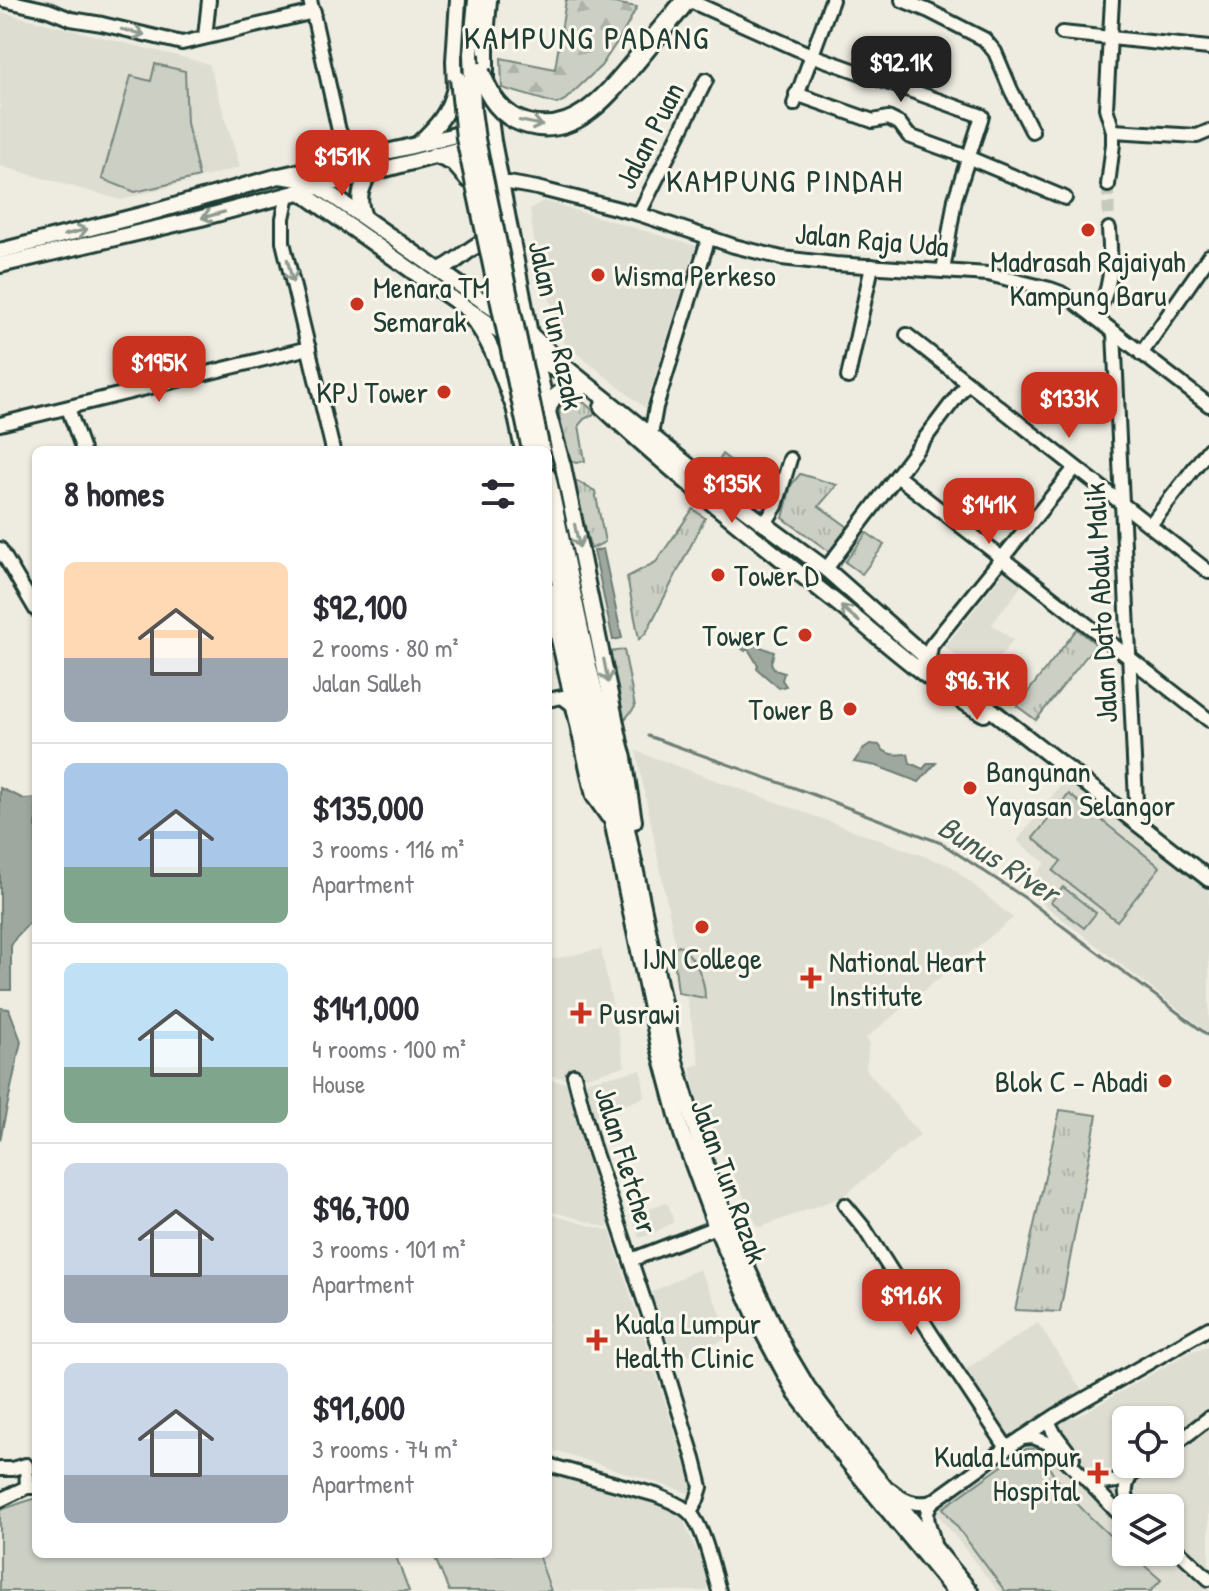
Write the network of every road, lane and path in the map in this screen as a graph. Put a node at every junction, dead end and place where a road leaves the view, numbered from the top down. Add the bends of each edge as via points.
1 (3, 0) edge
2 (209, 0) edge
3 (460, 0) edge
4 (476, 0) edge
5 (489, 0) edge
6 (687, 0) edge
7 (832, 0) edge
8 (902, 0) edge
9 (1112, 0) edge
10 (312, 6) edge
11 (1062, 33) dead end
12 (205, 37) junction
13 (1111, 39) junction
14 (1209, 48) edge
15 (471, 54) junction
16 (811, 55) junction
17 (706, 80) dead end
18 (455, 88) junction
19 (339, 131) junction
20 (1032, 131) dead end
21 (1113, 131) junction
22 (1209, 131) edge
23 (492, 133) junction
24 (461, 141) junction
25 (417, 145) junction
26 (434, 155) junction
27 (967, 157) junction
28 (359, 158) junction
29 (328, 165) junction
30 (369, 173) junction
31 (279, 176) junction
32 (468, 180) junction
33 (501, 183) junction
34 (1108, 185) tunnel mouth
35 (320, 187) junction
36 (295, 193) junction
37 (1065, 198) dead end
38 (639, 214) junction
39 (364, 217) junction
40 (1109, 229) tunnel mouth
41 (709, 237) junction
42 (481, 243) junction
43 (0, 251) edge
44 (1209, 256) edge
45 (0, 265) edge
46 (872, 266) junction
47 (438, 270) junction
48 (943, 271) junction
49 (461, 305) junction
50 (494, 309) junction
51 (1094, 317) junction
52 (500, 331) junction
53 (1114, 332) junction
54 (530, 334) junction
55 (907, 335) dead end
56 (309, 348) junction
57 (535, 354) junction
58 (1141, 354) junction
59 (848, 377) dead end
60 (967, 383) junction
61 (582, 388) junction
62 (1209, 405) edge
63 (656, 407) junction
64 (68, 408) junction
65 (515, 410) junction
66 (548, 412) junction
67 (634, 422) junction
68 (0, 424) edge
69 (647, 440) junction
70 (82, 446) edge
71 (333, 446) edge
72 (522, 446) edge
73 (529, 446) edge
74 (541, 446) edge
75 (1209, 449) edge
76 (790, 459) dead end
77 (552, 465) edge
78 (1075, 468) junction
79 (897, 476) junction
80 (566, 484) junction
81 (552, 495) edge
82 (1122, 505) junction
83 (764, 525) junction
84 (1150, 525) junction
85 (552, 548) edge
86 (0, 549) edge
87 (1002, 558) junction
88 (826, 569) junction
89 (1209, 572) edge
90 (32, 603) edge
91 (552, 608) edge
92 (921, 658) junction
93 (1129, 658) junction
94 (569, 682) junction
95 (552, 698) edge
96 (552, 699) edge
97 (574, 706) junction
98 (1209, 720) edge
99 (606, 762) junction
100 (613, 823) junction
101 (1137, 823) junction
102 (630, 844) junction
103 (1209, 879) edge
104 (574, 1075) dead end
105 (845, 1205) dead end
106 (716, 1227) junction
107 (631, 1260) junction
108 (1209, 1328) edge
109 (1209, 1418) edge
110 (1048, 1421) junction
111 (1184, 1437) edge
112 (1022, 1438) junction
113 (1007, 1448) junction
114 (552, 1466) edge
115 (0, 1469) edge
116 (1127, 1478) edge
117 (1088, 1480) junction
118 (881, 1483) junction
119 (32, 1487) edge
120 (0, 1500) edge
121 (932, 1502) junction
122 (1112, 1506) edge
123 (690, 1513) junction
124 (934, 1547) junction
125 (1184, 1556) edge
126 (1209, 1579) edge
127 (719, 1591) edge
128 (954, 1591) edge
129 (970, 1591) edge

1 -> 12 street via 182,43
2 - 12 street
3 - 18 main road, Jalan Tun Razak
3 - 73 main road, Jalan Tun Razak, bridge via 458,78 464,138
4 - 15 main road, Jalan Tun Razak
5 - 23 main road, Jalan Tun Razak via 485,60
15 -> 6 highway, bridge via 501,110 538,126 569,122 610,92
6 - 16 street
7 - 16 street
8 - 20 street via 984,39
9 - 13 street
10 - 12 street
10 - 19 street
11 - 13 street
13 - 14 street
13 - 21 street via 1106,108
15 - 74 main road, Jalan Tun Razak, bridge via 477,139
16 - 27 street via 982,116
16 - 27 street via 795,99 873,121 888,118 909,136
17 - 38 street, Jalan Puan
18 - 24 main road, Jalan Tun Razak
18 - 25 main road via 450,106
19 - 28 street
19 - 29 street
21 - 22 street via 1197,136
21 - 34 street
23 - 24 main road
23 - 33 main road, Jalan Tun Razak
24 - 25 main road
24 - 26 main road
24 - 32 main road, Jalan Tun Razak
25 - 28 main road
26 - 30 main road
26 - 32 main road via 453,163
27 - 37 street
27 - 48 street
28 - 29 main road
29 - 31 main road
30 - 35 main road
30 - 39 main road via 359,195
31 - 35 main road
43 -> 31 main road
32 - 42 main road, Jalan Tun Razak
33 - 38 street, Jalan Raja Uda
33 - 54 main road, Jalan Tun Razak
35 - 36 main road
35 - 39 main road
36 -> 45 main road
36 - 49 main road
36 -> 56 street via 283,242
38 - 41 street, Jalan Raja Uda
39 - 47 main road
40 - 51 street via 1108,290
41 - 46 street, Jalan Raja Uda via 782,258
41 - 63 street
42 - 47 main road
42 - 50 main road, Jalan Tun Razak
44 - 58 street
46 - 48 street, Jalan Raja Uda
46 - 59 street
47 - 50 main road
48 - 51 street, Jalan Raja Uda via 988,274 1050,289
49 - 52 main road
49 - 65 main road via 487,341
50 - 52 main road, Jalan Tun Razak
50 - 54 main road
51 - 53 street, Jalan Raja Uda
52 - 57 main road
52 - 65 main road, Jalan Tun Razak
53 - 58 street, Jalan Raja Uda
53 - 82 street, Jalan Dato Abdul Malik
54 - 57 main road, Jalan Tun Razak
54 - 67 main road
55 - 60 street
56 - 64 street
56 - 71 street
57 - 61 main road
57 - 66 main road, Jalan Tun Razak
58 - 62 street, Jalan Raja Uda
60 - 78 street
60 - 79 street
61 - 66 main road via 559,392
61 - 69 main road
63 - 67 street
63 - 69 street
64 - 68 street
64 - 70 street
65 - 72 main road, Jalan Tun Razak
66 - 80 main road, Jalan Tun Razak
67 - 69 main road
69 - 83 main road
92 -> 69 main road via 727,516
75 - 84 street
76 - 83 street via 776,506
77 - 80 main road
78 - 82 street
78 - 87 street
79 - 87 street
79 - 88 street
80 -> 102 main road, Jalan Tun Razak via 624,758 636,832
81 - 99 main road, Jalan Tun Razak
82 - 84 street
82 - 93 street, Jalan Dato Abdul Malik
83 - 88 main road
84 - 89 street
85 - 99 main road, Jalan Tun Razak
86 - 90 street
87 - 92 street
87 - 93 street
88 - 92 main road
91 - 94 main road, Jalan Tun Razak
92 - 101 main road via 958,699 995,720 1007,721
93 - 98 street
93 - 101 street, Jalan Dato Abdul Malik
94 - 95 street
94 - 97 main road, Jalan Tun Razak
96 - 97 street via 562,697
97 - 100 main road, Jalan Tun Razak via 594,796
99 - 100 main road, Jalan Tun Razak
99 - 102 main road, Jalan Tun Razak
100 - 106 main road, Jalan Tun Razak via 659,1047 682,1134
101 - 103 main road
102 - 118 main road, Jalan Tun Razak via 675,1061 718,1198 786,1351
104 - 107 street, Jalan Fletcher
105 - 113 street
106 - 107 street, Jalan Fletcher
106 - 128 main road, Jalan Tun Razak via 796,1394
107 - 123 street, Jalan Fletcher via 701,1487
108 - 110 street
109 - 111 street
110 - 112 street
110 - 117 street
112 - 113 street
112 - 117 street via 1048,1443
113 - 121 street
114 - 123 street via 656,1495
115 - 119 street via 26,1465
116 - 117 street via 1106,1484
117 - 122 street
118 - 121 street via 907,1501
118 - 124 main road, Jalan Tun Razak
119 - 120 street
121 - 124 street via 926,1513
123 - 127 street
124 - 129 main road, Jalan Tun Razak
125 - 126 street

